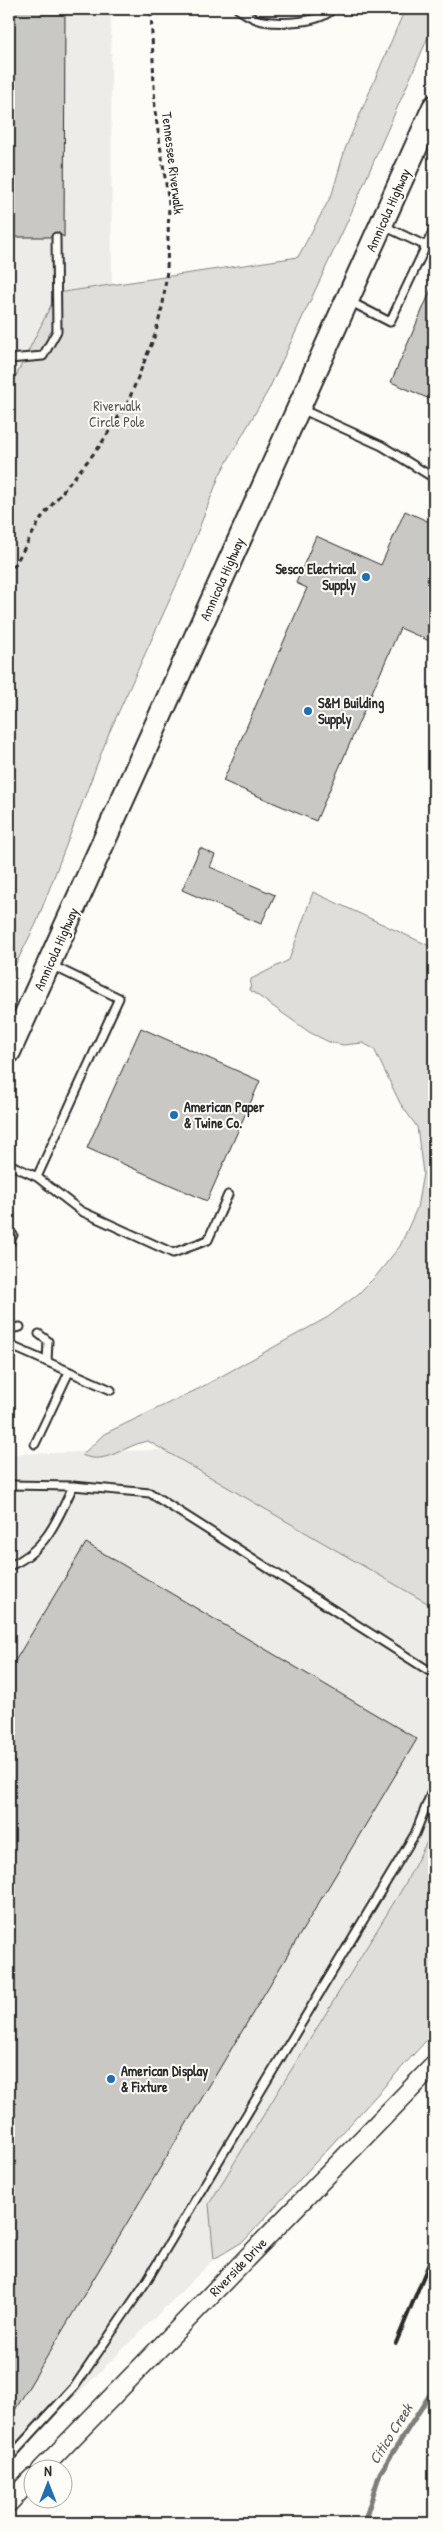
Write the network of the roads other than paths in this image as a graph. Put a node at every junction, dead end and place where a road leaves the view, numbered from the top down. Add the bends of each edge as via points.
1 (238, 9) edge
2 (332, 9) edge
3 (434, 107) edge
4 (381, 225) junction
5 (434, 229) edge
6 (56, 237) dead end
7 (426, 246) junction
8 (347, 300) junction
9 (9, 359) edge
10 (299, 408) junction
11 (434, 478) edge
12 (49, 964) junction
13 (9, 1052) edge
14 (9, 1164) edge
15 (37, 1177) junction
16 (228, 1195) dead end
17 (13, 1236) dead end
18 (9, 1244) edge
19 (20, 1327) dead end
20 (9, 1329) edge
21 (39, 1334) dead end
22 (9, 1345) edge
23 (47, 1362) junction
24 (70, 1372) junction
25 (111, 1390) dead end
26 (35, 1444) dead end
27 (9, 1486) edge
28 (73, 1486) junction
29 (9, 1566) edge
30 (434, 1674) edge
31 (434, 1786) edge
32 (434, 2064) edge
33 (9, 2458) edge
34 (51, 2460) edge
35 (22, 2489) edge
36 (9, 2503) edge

1 - 2 lane via 263,21 300,21 323,17
3 - 4 main road, Amnicola Highway
4 - 7 lane
4 - 8 main road, Amnicola Highway
5 - 7 lane
6 - 9 lane via 57,331 43,356
7 - 8 lane via 390,322
8 - 10 main road, Amnicola Highway
10 - 11 lane via 382,446
10 - 12 main road, Amnicola Highway
12 - 13 main road, Amnicola Highway
12 - 15 lane via 119,998
14 - 15 lane
15 - 16 lane via 81,1211 173,1253 208,1240
17 - 18 lane
19 - 20 lane
21 - 23 lane via 48,1341
22 - 23 lane
23 - 24 lane
24 - 25 lane
24 - 26 lane
27 - 28 lane
28 - 29 lane via 53,1530 23,1560
28 - 30 lane via 150,1492
31 - 33 lane via 415,1834 146,2282 75,2386
32 - 34 street, Riverside Drive
35 - 36 street

